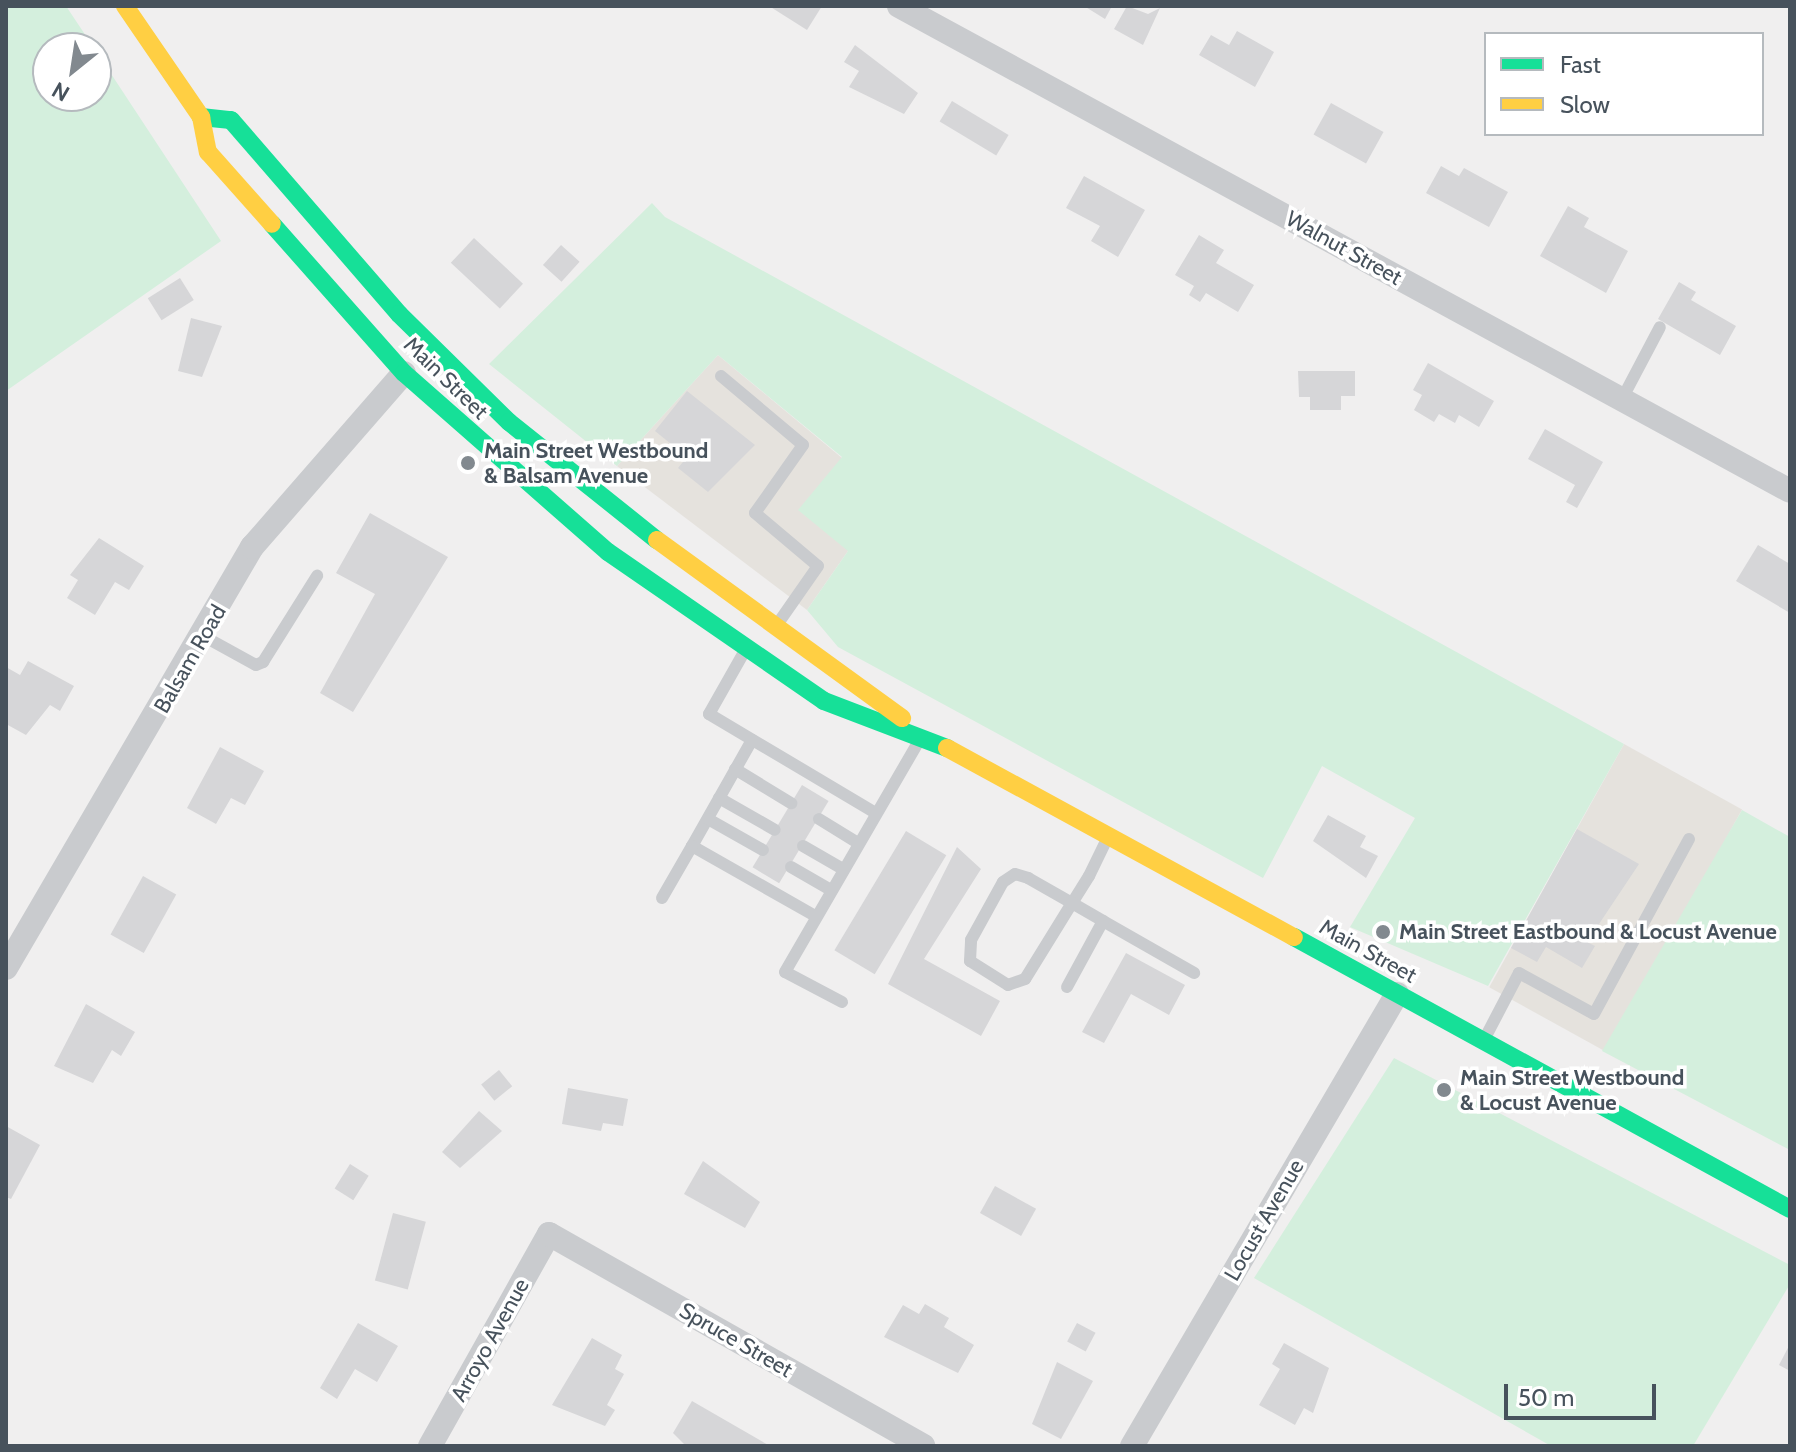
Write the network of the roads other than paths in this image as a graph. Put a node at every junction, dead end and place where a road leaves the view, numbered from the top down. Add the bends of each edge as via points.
1 (125, 6) edge
2 (899, 6) edge
3 (201, 117) junction
4 (1660, 327) dead end
5 (404, 373) junction
6 (721, 376) dead end
7 (1622, 399) junction
8 (1790, 491) edge
9 (606, 503) junction
10 (317, 576) dead end
11 (774, 628) junction
12 (205, 637) junction
13 (744, 651) junction
14 (922, 734) junction
15 (752, 740) junction
16 (735, 769) junction
17 (719, 798) junction
18 (791, 803) dead end
19 (876, 813) junction
20 (708, 819) junction
21 (819, 819) dead end
22 (775, 830) dead end
23 (1108, 837) junction
24 (1689, 839) dead end
25 (858, 843) junction
26 (692, 846) junction
27 (803, 846) dead end
28 (763, 850) dead end
29 (791, 867) dead end
30 (843, 869) junction
31 (831, 890) junction
32 (662, 898) dead end
33 (1072, 903) junction
34 (815, 916) junction
35 (1103, 921) junction
36 (6, 968) edge
37 (1194, 973) dead end
38 (1067, 987) dead end
39 (1397, 994) junction
40 (842, 1002) dead end
41 (1483, 1041) junction
42 (1790, 1209) edge
43 (549, 1234) joint
44 (430, 1446) edge
45 (923, 1446) edge
46 (1132, 1446) edge

1 - 3 main road, Main Street
2 - 7 street, Walnut Street
3 - 5 main road, Main Street via 208,152
3 - 9 main road, Main Street via 231,120 399,314
4 - 7 lane
5 - 9 main road via 438,381 551,473
5 - 12 street, Balsam Road via 252,547
5 - 13 main road, Main Street via 608,552
6 - 11 lane via 803,445 755,513 818,566
7 - 8 street, Walnut Street
9 - 11 main road, Main Street
10 - 12 lane via 263,662 256,665
11 - 14 main road, Main Street via 842,670
12 - 36 street, Balsam Road
13 - 14 main road, Main Street via 824,701
13 - 15 lane via 709,714
14 - 19 lane
14 - 23 main road, Main Street
15 - 16 lane
15 - 19 lane
16 - 17 lane
16 - 18 lane
17 - 20 lane
17 - 22 lane
19 - 25 lane
20 - 26 lane
20 - 28 lane
21 - 25 lane
23 - 33 lane
23 - 39 main road, Main Street
24 - 41 lane via 1594,1014 1519,973
25 - 30 lane
26 - 32 lane
26 - 34 lane
27 - 30 lane
29 - 31 lane
30 - 31 lane
31 - 34 lane
33 - 33 lane via 1017,985 970,961 971,940 1007,877 1028,878
33 - 35 lane
34 - 40 lane via 785,972
35 - 37 lane
35 - 38 lane
39 - 41 main road, Main Street
39 - 46 street, Locust Avenue
41 - 42 main road, Main Street
43 - 44 street, Arroyo Avenue
43 - 45 street, Spruce Street

